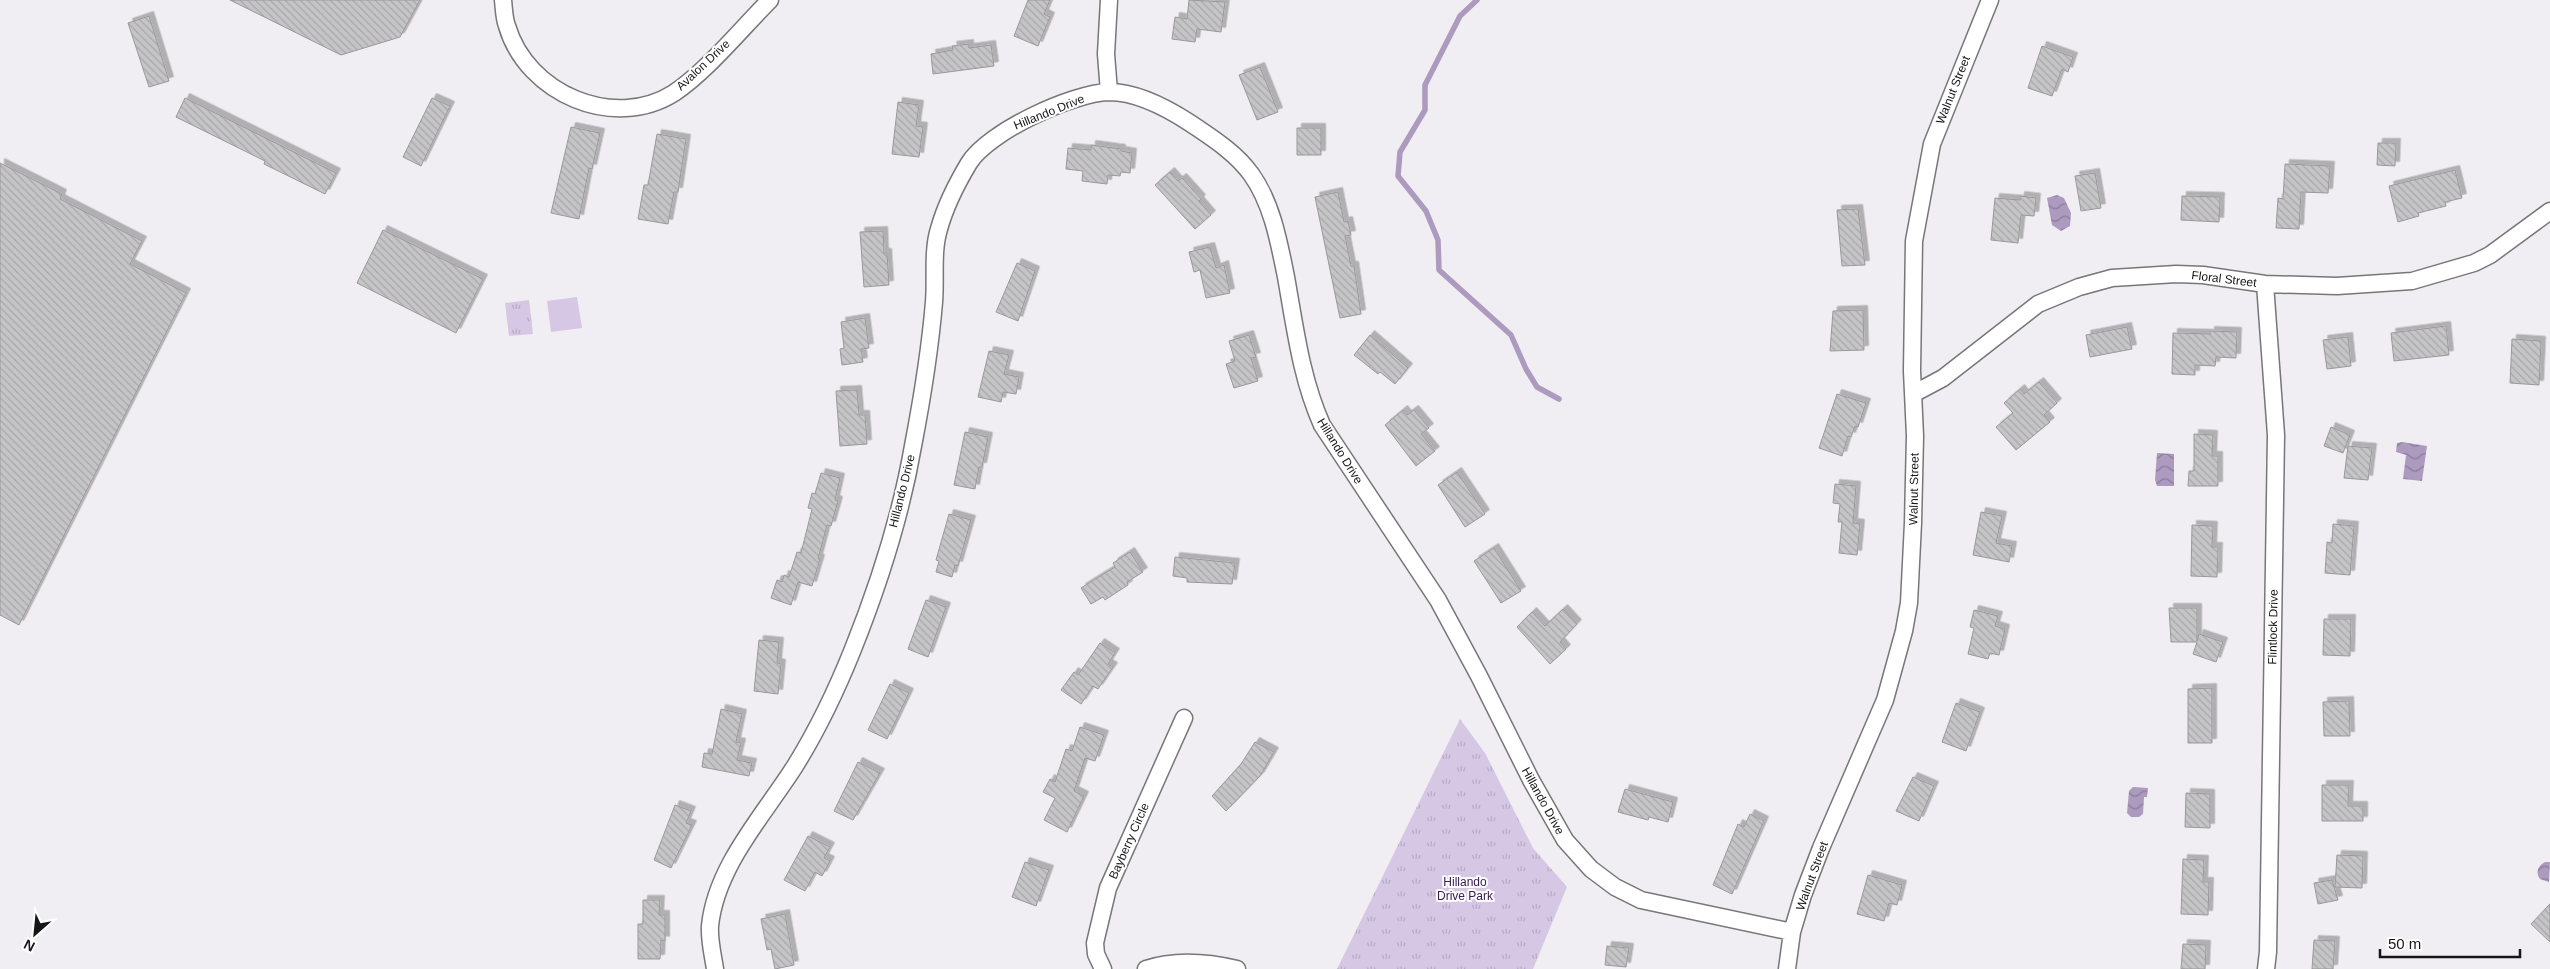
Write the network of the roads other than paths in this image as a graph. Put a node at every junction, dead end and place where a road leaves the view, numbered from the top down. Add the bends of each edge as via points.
1 (502, 0) edge
2 (770, 0) edge
3 (1109, 0) edge
4 (1990, 0) edge
5 (1109, 92) junction
6 (2550, 211) edge
7 (2265, 284) junction
8 (1913, 394) junction
9 (1184, 718) dead end
10 (1792, 932) junction
11 (715, 969) edge
12 (1103, 969) edge
13 (1146, 969) edge
14 (1237, 969) edge
15 (1787, 969) edge
16 (2266, 969) edge

1 - 2 street, Avalon Drive via 515,46 542,79 578,101 597,107 626,109 641,107 673,93 693,78
3 - 5 street via 1106,54
4 - 8 street, Walnut Street via 1932,144 1914,241
5 - 10 street, Hillando Drive via 1132,95 1175,113 1227,148 1250,172 1273,219 1305,378 1319,417 1438,600 1531,780 1566,840 1591,869 1615,887 1641,900
5 - 11 street, Hillando Drive via 1072,101 1006,130 972,158 958,181 938,232 934,303 914,445 885,557 833,696 797,763 730,864 713,908 710,930
6 - 7 street, Floral Street via 2490,255 2474,263 2412,280 2337,286
7 - 8 street, Floral Street via 2176,274 2112,278 2079,287 2038,304 1943,378
7 - 16 street, Flintlock Drive via 2276,435
8 - 10 street, Walnut Street via 1914,523 1904,631 1885,700 1821,848
9 - 12 street, Bayberry Circle via 1108,888 1095,943
10 - 15 street, Walnut Street
13 - 14 street via 1172,963 1210,963

